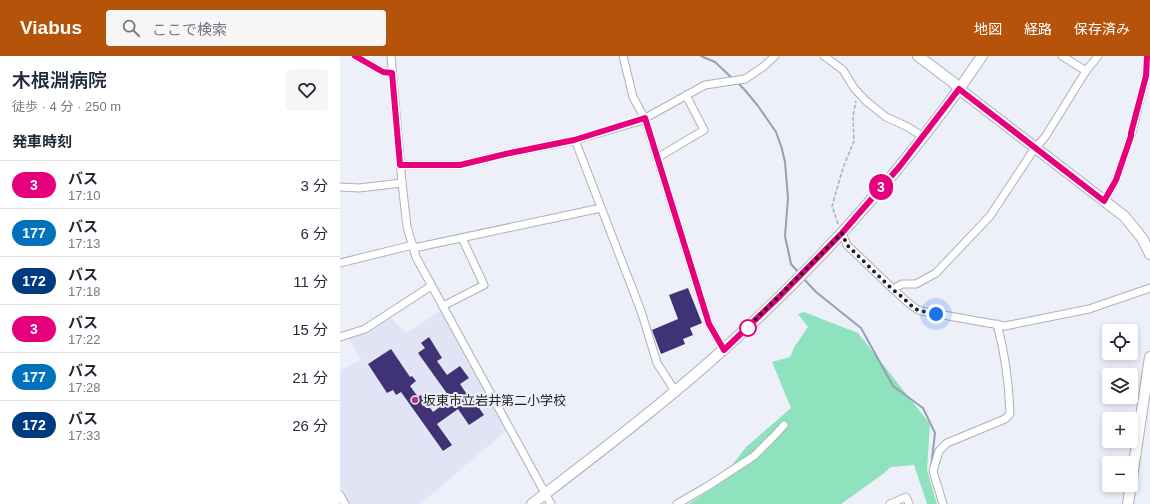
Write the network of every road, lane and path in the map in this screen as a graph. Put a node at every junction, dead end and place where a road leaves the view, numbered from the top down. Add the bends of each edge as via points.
1 (355, 56) edge
2 (391, 56) edge
3 (623, 56) edge
4 (775, 56) edge
5 (824, 56) edge
6 (918, 56) edge
7 (982, 56) edge
8 (1062, 56) edge
9 (1098, 56) edge
10 (1147, 56) edge
11 (1086, 71) junction
12 (392, 73) junction
13 (959, 89) junction
14 (858, 93) junction
15 (686, 95) junction
16 (645, 118) junction
17 (923, 137) junction
18 (574, 140) junction
19 (1035, 148) junction
20 (657, 158) junction
21 (400, 165) junction
22 (402, 183) junction
23 (340, 187) edge
24 (1104, 201) junction
25 (601, 208) junction
26 (842, 233) junction
27 (462, 238) junction
28 (413, 246) junction
29 (1150, 254) edge
30 (340, 263) edge
31 (432, 286) junction
32 (1150, 288) edge
33 (892, 289) junction
34 (443, 306) junction
35 (997, 324) junction
36 (340, 337) edge
37 (724, 350) junction
38 (1150, 357) edge
39 (675, 391) junction
40 (784, 425) dead end
41 (545, 494) junction
42 (340, 495) edge
43 (345, 504) edge
44 (532, 504) edge
45 (551, 504) edge
46 (677, 504) edge
47 (890, 504) edge
48 (909, 504) edge
49 (943, 504) edge
50 (1128, 504) edge

1 - 12 street via 383,72
2 - 12 street
3 - 16 street via 633,97
4 - 15 street via 745,79 705,85
5 - 14 street via 843,70
6 - 13 street
7 - 13 street
8 - 11 street
9 - 11 street
10 - 24 street via 1146,76 1131,136 1116,180
11 - 19 street via 1045,138
12 - 21 street
13 - 17 street
13 - 19 street
14 - 17 street via 886,117
14 - 26 path via 853,116 854,141 832,206
15 - 16 street
15 - 20 street via 704,130
16 - 18 street
16 - 20 street
17 - 26 street
18 - 21 street via 460,165
18 - 25 street
19 - 24 street
19 - 33 street via 990,216 936,273 916,284 902,284
20 - 37 street via 709,324
21 - 22 street
22 - 23 street via 359,188
22 - 28 street via 407,227
24 - 29 street via 1134,227
25 - 27 street
25 - 39 street via 641,311 657,363
26 - 33 street via 847,245
26 - 37 street
27 - 28 street
27 - 34 street via 484,285
28 - 30 street
28 - 31 street via 416,257
31 - 34 street
31 - 36 street via 365,329
32 - 35 street via 1089,309 1005,326
33 - 35 street via 915,309 921,311
34 - 41 street
35 - 49 street via 1010,397 1010,414 1005,419 947,443 939,451 933,471
37 - 39 street
38 - 50 street
39 - 41 street
40 - 46 street via 754,456
41 - 44 street
41 - 45 street
42 - 43 street
47 - 48 street via 906,497

